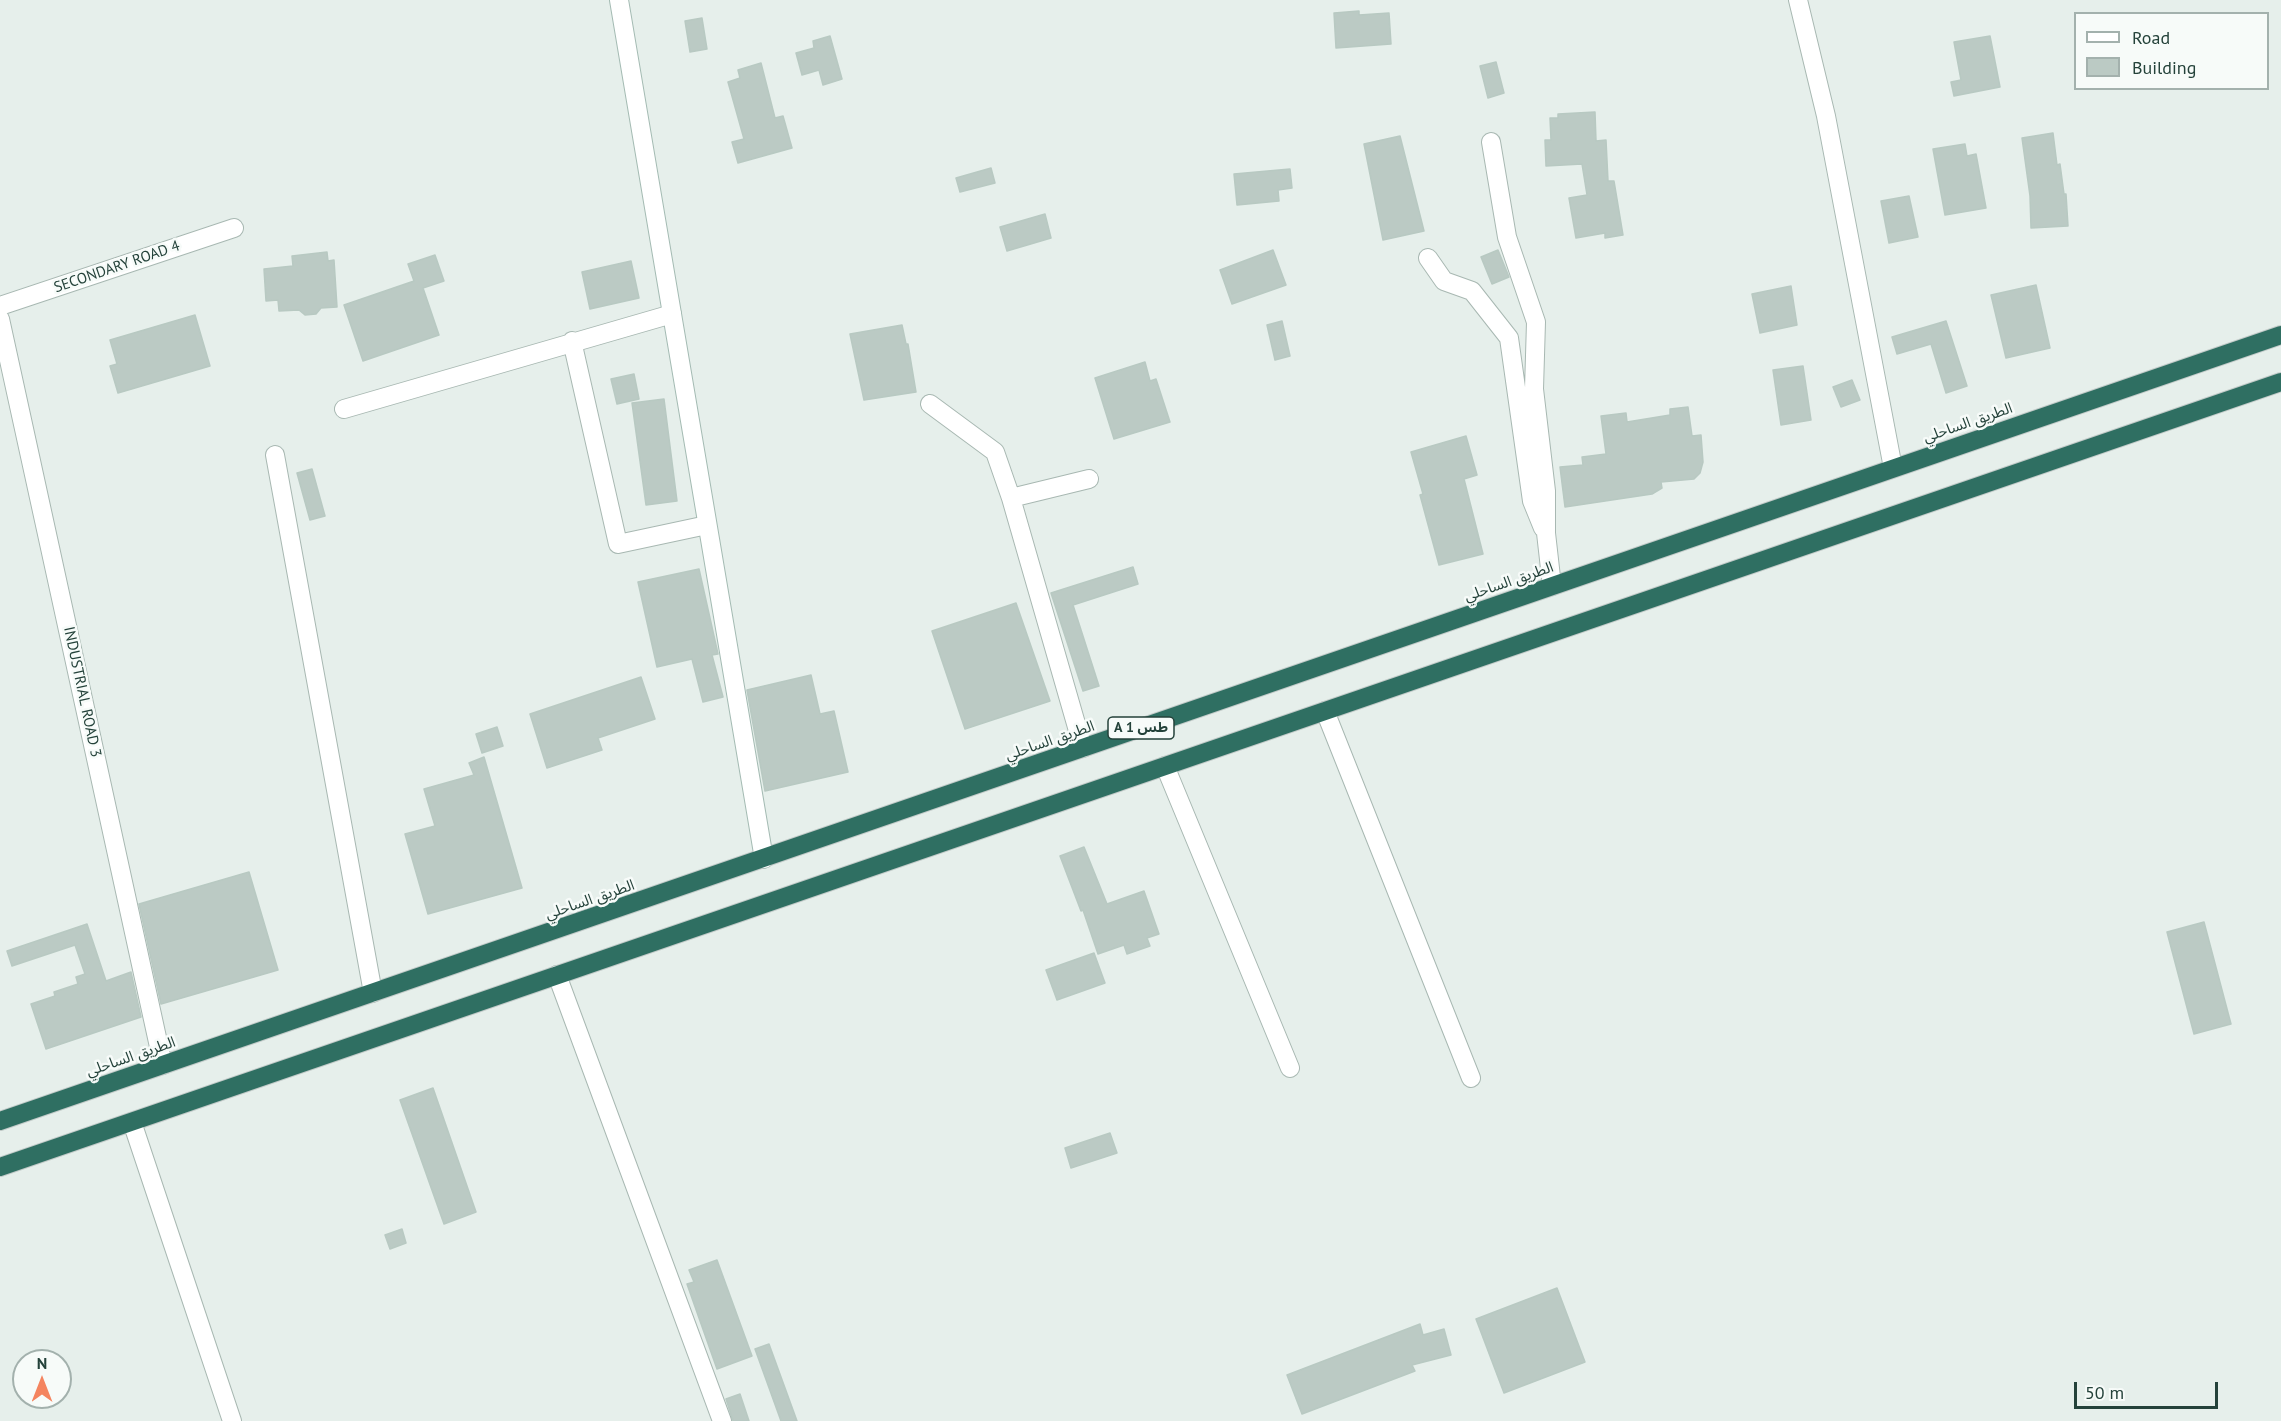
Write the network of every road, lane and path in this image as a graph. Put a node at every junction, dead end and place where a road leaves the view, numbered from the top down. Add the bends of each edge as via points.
1 (619, 0) edge
2 (1798, 0) edge
3 (1491, 142) dead end
4 (234, 228) dead end
5 (1428, 258) dead end
6 (0, 306) edge
7 (672, 314) junction
8 (0, 319) edge
9 (2281, 335) edge
10 (572, 341) junction
11 (2281, 382) edge
12 (930, 404) dead end
13 (344, 409) dead end
14 (275, 455) dead end
15 (1893, 468) junction
16 (1089, 479) dead end
17 (1011, 498) junction
18 (707, 525) junction
19 (1546, 532) junction
20 (1552, 586) junction
21 (1325, 711) junction
22 (1083, 748) junction
23 (1165, 766) junction
24 (764, 859) junction
25 (557, 975) junction
26 (373, 993) junction
27 (163, 1065) junction
28 (1290, 1068) dead end
29 (1471, 1078) dead end
30 (0, 1121) edge
31 (132, 1122) junction
32 (0, 1167) edge
33 (232, 1421) edge
34 (722, 1421) edge

1 - 7 street
2 - 15 street via 1826,116
3 - 19 street via 1507,237 1536,322 1534,389 1546,491
4 - 6 street, SECONDARY ROAD 4
5 - 19 street via 1444,281 1472,291 1509,338 1532,501
7 - 10 street
7 - 18 street
8 - 27 street, INDUSTRIAL ROAD 3
9 - 15 highway, الطريق الساحلي / A 1 طس
10 - 13 street
10 - 18 street via 618,544
11 - 21 highway, A 1 طس
12 - 17 street via 994,452
14 - 26 street
15 - 20 highway, الطريق الساحلي / A 1 طس
16 - 17 street
17 - 22 street
18 - 24 street
19 - 20 street
20 - 22 highway, الطريق الساحلي / A 1 طس
21 - 23 highway, A 1 طس
21 - 29 street
22 - 24 highway, الطريق الساحلي / A 1 طس
23 - 25 highway, A 1 طس
23 - 28 street
24 - 26 highway, الطريق الساحلي / A 1 طس
25 - 31 highway, A 1 طس
25 - 34 street
26 - 27 highway, الطريق الساحلي / A 1 طس
27 - 30 highway, الطريق الساحلي / A 1 طس
31 - 32 highway, A 1 طس
31 - 33 street

